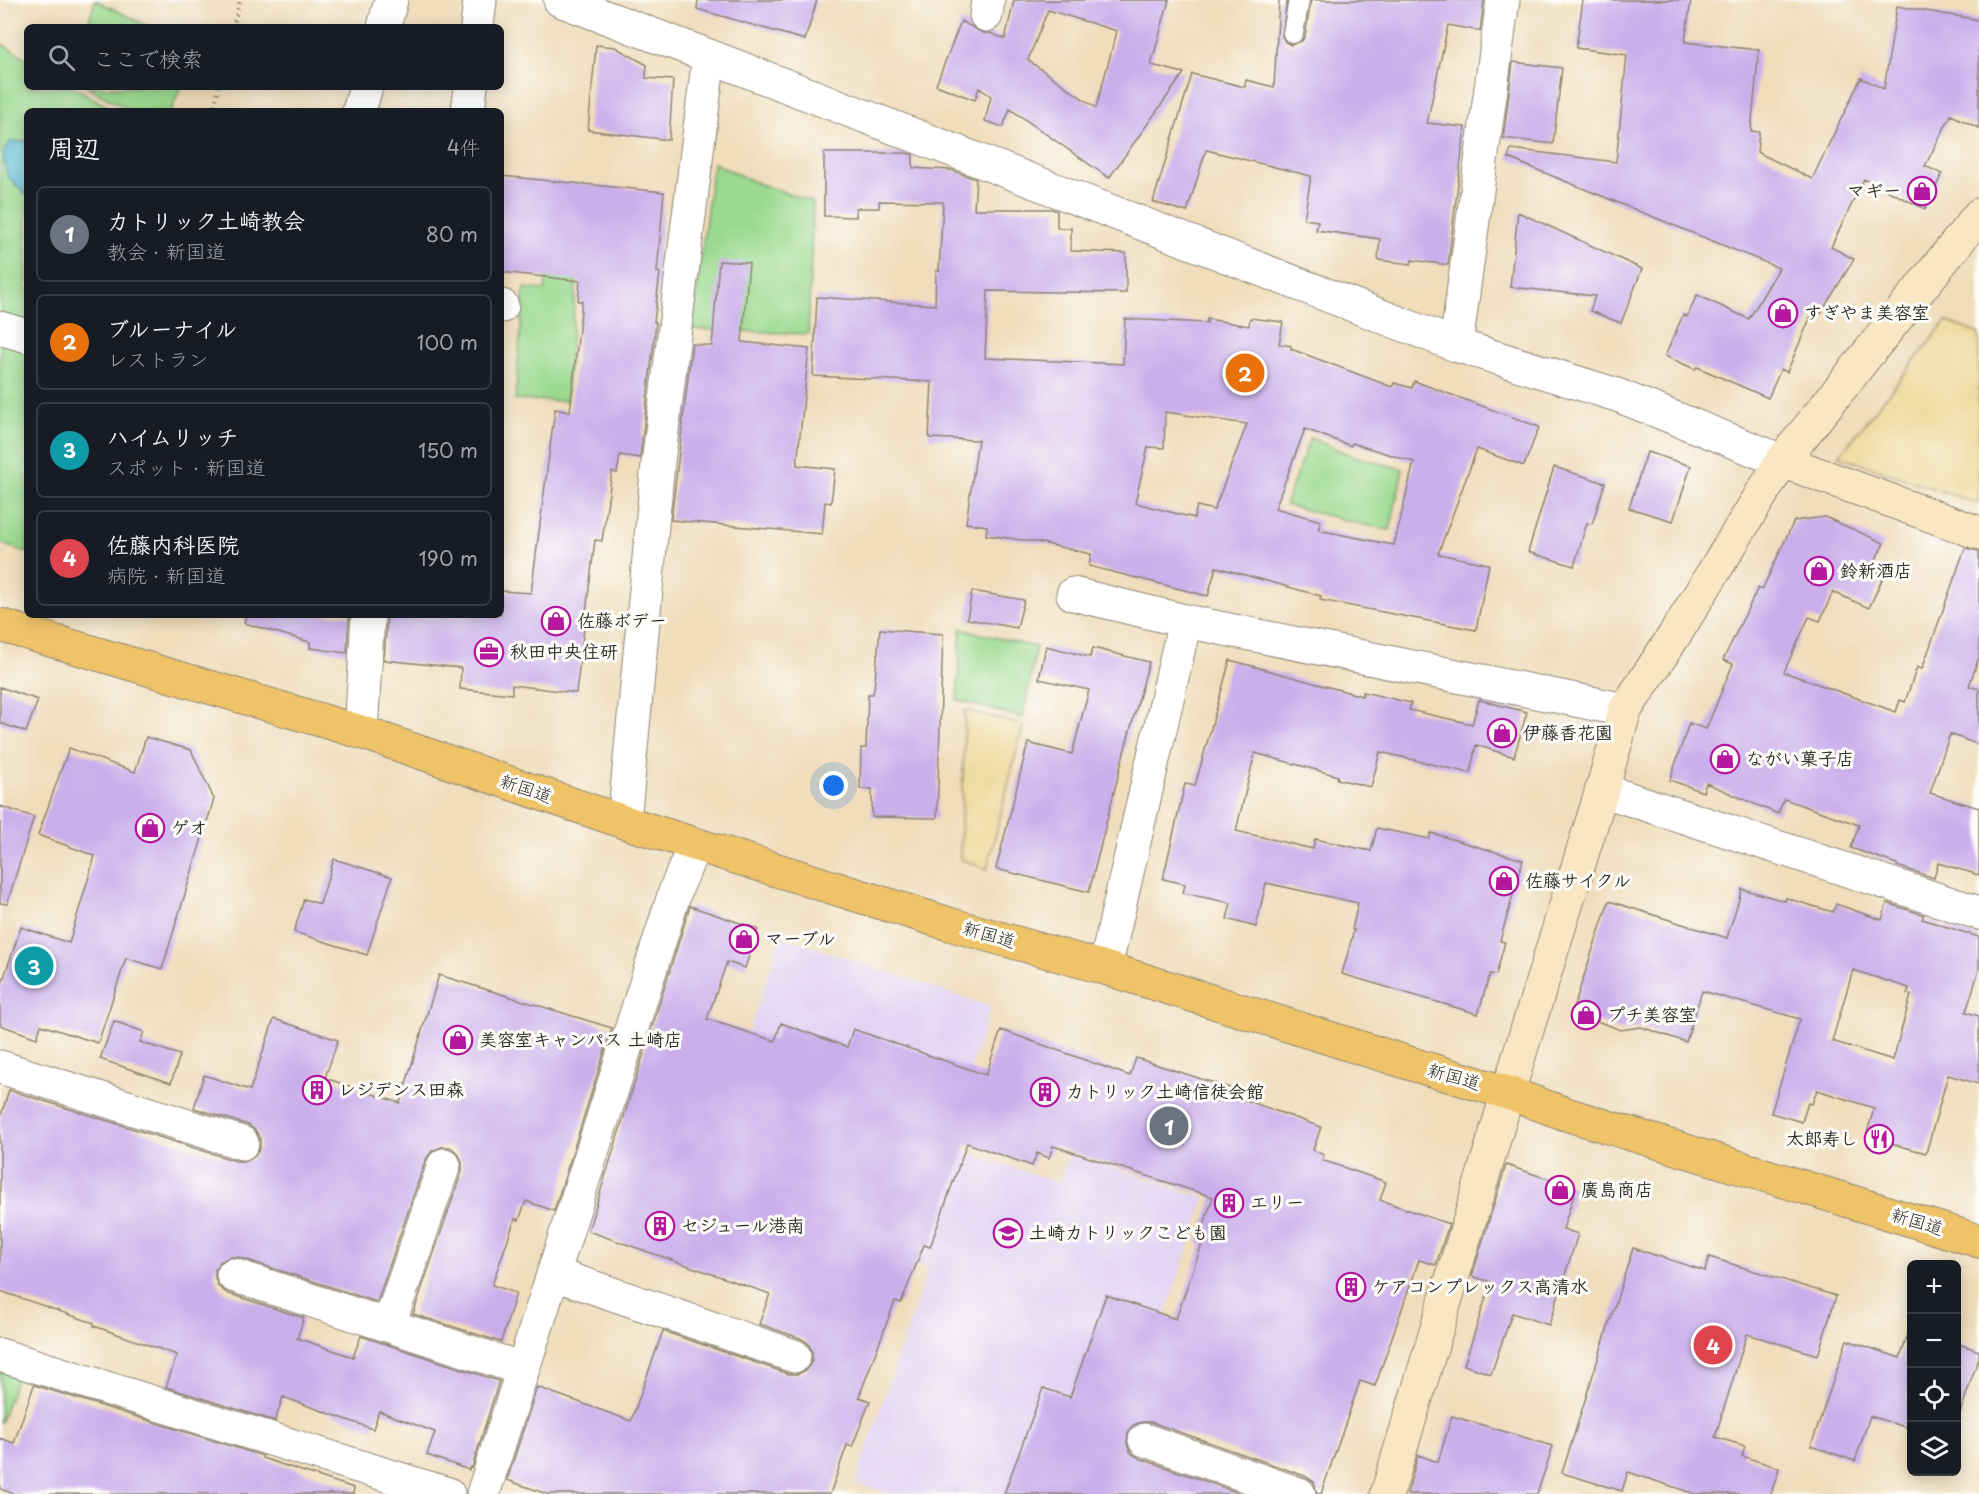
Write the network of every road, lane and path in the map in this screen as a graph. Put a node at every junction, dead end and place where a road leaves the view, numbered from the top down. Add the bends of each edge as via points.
1 (240, 0) edge
2 (391, 0) edge
3 (480, 0) edge
4 (560, 0) edge
5 (1299, 0) edge
6 (1503, 0) edge
7 (618, 10) edge
8 (234, 24) edge
9 (385, 24) edge
10 (477, 24) edge
11 (1293, 33) dead end
12 (709, 56) junction
13 (218, 90) edge
14 (365, 90) edge
15 (471, 90) edge
16 (214, 108) edge
17 (360, 108) edge
18 (468, 108) edge
19 (1979, 215) edge
20 (0, 328) edge
21 (24, 335) edge
22 (1456, 345) junction
23 (1782, 461) junction
24 (1979, 533) edge
25 (1073, 594) dead end
26 (369, 618) edge
27 (1185, 621) junction
28 (0, 625) edge
29 (1625, 711) junction
30 (361, 732) junction
31 (1602, 790) junction
32 (624, 822) junction
33 (695, 844) junction
34 (1979, 912) edge
35 (1105, 968) junction
36 (0, 1067) edge
37 (1508, 1093) junction
38 (242, 1143) dead end
39 (444, 1165) dead end
40 (1979, 1241) edge
41 (554, 1274) junction
42 (233, 1275) dead end
43 (389, 1325) junction
44 (0, 1355) edge
45 (794, 1356) dead end
46 (523, 1369) junction
47 (1145, 1440) dead end
48 (448, 1494) edge
49 (483, 1494) edge
50 (1299, 1494) edge
51 (1387, 1494) edge

1 - 8 path
2 - 9 street
3 - 10 street
4 - 7 street
5 - 11 lane
6 - 22 street
7 - 12 street
12 - 22 street
12 - 32 street via 658,463
13 - 16 path
14 - 17 street
15 - 18 street
19 - 23 street
20 - 21 street
22 - 23 street via 1617,395
23 - 24 street
23 - 29 street
25 - 27 street
26 - 30 street
27 - 29 street
27 - 35 street
28 - 30 main road, 新国道
29 - 31 street
30 - 32 main road, 新国道
31 - 34 street
31 - 37 street
32 - 33 main road, 新国道
33 - 35 main road, 新国道 via 949,924
33 - 41 street via 676,889
35 - 37 main road, 新国道
36 - 38 street
37 - 40 main road, 新国道
37 - 51 street
39 - 43 street
41 - 45 street
41 - 46 street
42 - 43 street
43 - 46 street
44 - 48 street
46 - 49 street
47 - 50 street

